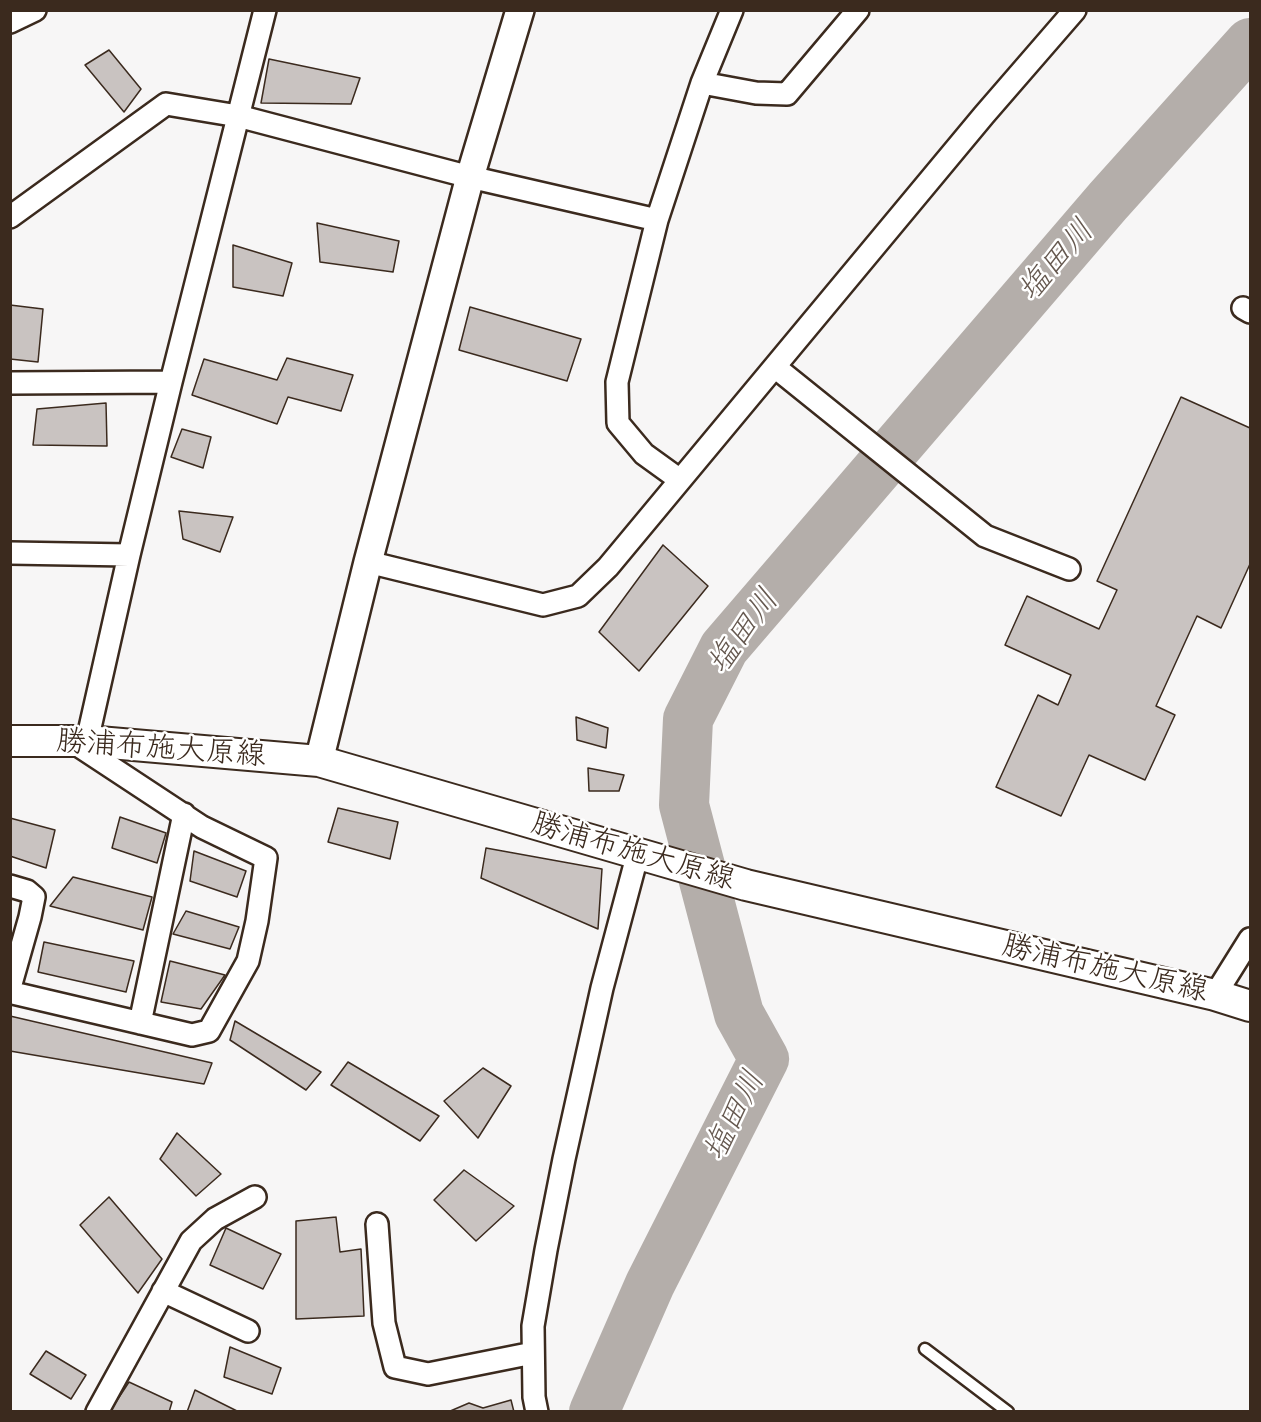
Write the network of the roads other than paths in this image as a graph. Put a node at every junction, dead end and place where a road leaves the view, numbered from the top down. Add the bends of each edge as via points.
1 (35, 10) edge
2 (265, 10) edge
3 (520, 10) edge
4 (732, 10) edge
5 (858, 10) edge
6 (1075, 10) edge
7 (10, 22) edge
8 (702, 83) junction
9 (238, 116) junction
10 (470, 177) junction
11 (10, 217) edge
12 (657, 220) junction
13 (775, 367) junction
14 (171, 382) junction
15 (10, 383) edge
16 (680, 480) junction
17 (10, 553) edge
18 (129, 555) junction
19 (368, 562) junction
20 (1069, 569) dead end
21 (10, 741) edge
22 (79, 741) junction
23 (319, 761) junction
24 (184, 814) junction
25 (648, 857) junction
26 (10, 886) edge
27 (1251, 939) edge
28 (1215, 995) junction
29 (1251, 1006) edge
30 (140, 1023) junction
31 (255, 1197) dead end
32 (377, 1224) dead end
33 (163, 1291) junction
34 (248, 1331) dead end
35 (925, 1349) dead end
36 (533, 1353) junction
37 (97, 1412) edge
38 (537, 1412) edge
39 (1008, 1412) edge

1 - 7 street
2 - 9 street
3 - 10 street
4 - 8 street
5 - 8 street via 787,94
6 - 13 street
8 - 12 street
9 - 10 street
9 - 11 street via 166,104
9 - 14 street
10 - 12 street
10 - 19 street
12 - 16 street via 617,381 618,423 644,454
13 - 16 street
13 - 20 street via 986,536
14 - 15 street
14 - 18 street
16 - 19 street via 608,567 578,596 543,605
17 - 18 street
18 - 22 street
19 - 23 street
21 - 22 main road, 勝浦布施大原線
22 - 23 main road, 勝浦布施大原線
22 - 24 street
23 - 25 main road, 勝浦布施大原線
24 - 30 street
24 - 30 street via 266,858 257,921 248,962 208,1031 192,1035
25 - 28 main road, 勝浦布施大原線 via 746,885
25 - 36 street via 602,988 564,1159 533,1326
26 - 30 street via 34,897 11,984 13,993
27 - 28 street
28 - 29 main road, 勝浦布施大原線
31 - 33 street via 215,1219 191,1241
32 - 36 street via 384,1323 395,1367 428,1374
33 - 34 street
33 - 37 street
35 - 39 lane
36 - 38 street

